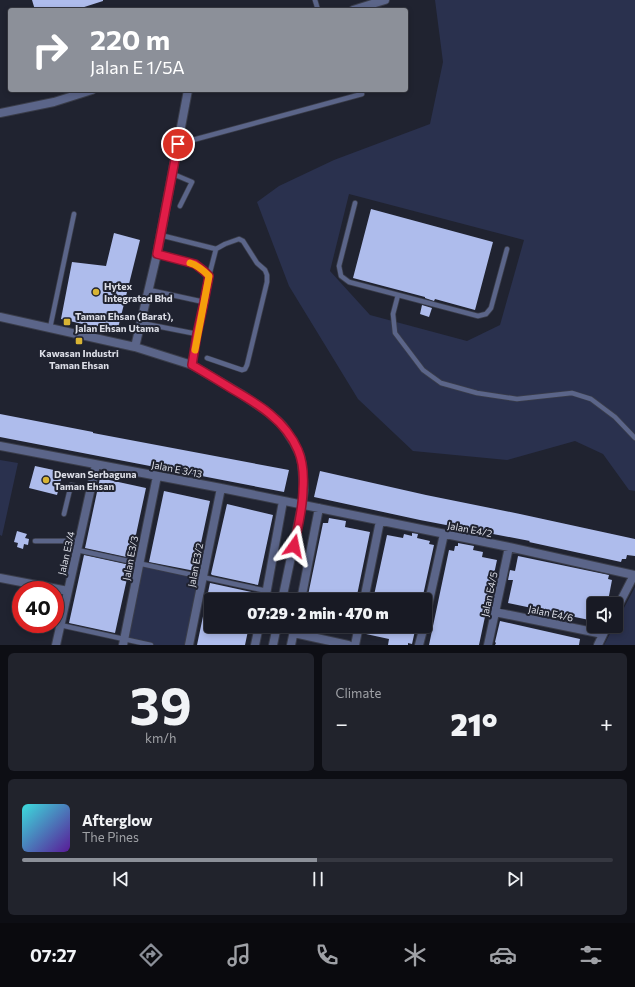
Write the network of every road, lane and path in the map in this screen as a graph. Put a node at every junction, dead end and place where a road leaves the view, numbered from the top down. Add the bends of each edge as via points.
1 (385, 0) edge
2 (359, 8) edge
3 (86, 92) edge
4 (188, 92) edge
5 (362, 94) dead end
6 (0, 113) edge
7 (178, 144) junction
8 (173, 174) junction
9 (355, 203) dead end
10 (180, 206) dead end
11 (74, 214) dead end
12 (160, 236) junction
13 (216, 249) junction
14 (508, 249) dead end
15 (157, 254) junction
16 (209, 276) junction
17 (149, 290) junction
18 (398, 295) junction
19 (204, 302) junction
20 (0, 317) edge
21 (141, 323) junction
22 (50, 328) junction
23 (197, 334) junction
24 (135, 347) junction
25 (207, 358) dead end
26 (192, 365) junction
27 (635, 438) edge
28 (0, 446) edge
29 (96, 465) junction
30 (156, 476) junction
31 (221, 488) junction
32 (91, 489) junction
33 (283, 502) junction
34 (302, 505) junction
35 (319, 508) junction
36 (64, 514) dead end
37 (380, 521) junction
38 (444, 534) junction
39 (35, 541) dead end
40 (79, 541) junction
41 (509, 547) junction
42 (77, 550) junction
43 (139, 563) junction
44 (635, 574) edge
45 (203, 577) junction
46 (0, 578) edge
47 (68, 591) junction
48 (267, 591) joint
49 (283, 593) edge
50 (302, 593) edge
51 (365, 593) edge
52 (431, 593) edge
53 (623, 597) edge
54 (64, 608) edge
55 (495, 612) junction
56 (64, 627) edge
57 (59, 633) edge
58 (258, 633) edge
59 (276, 633) edge
60 (294, 633) edge
61 (306, 633) edge
62 (358, 633) edge
63 (422, 633) edge
64 (603, 634) joint
65 (124, 642) edge
66 (56, 645) edge
67 (151, 645) edge
68 (189, 645) edge
69 (255, 645) edge
70 (273, 645) edge
71 (291, 645) edge
72 (348, 645) edge
73 (355, 645) edge
74 (419, 645) edge
75 (488, 645) edge
76 (598, 645) edge

1 - 2 street
3 - 6 street via 54,102
4 - 7 street
5 - 7 lane
7 - 8 street
8 - 10 lane via 192,182
8 - 12 street
9 - 18 lane via 339,266 341,276 349,282
11 - 22 lane
12 - 13 lane
12 - 15 street
13 - 16 lane
13 - 25 lane via 239,239 243,241 267,274 267,282 245,369
14 - 18 lane via 491,308 486,314 478,316
15 - 16 lane via 195,264
15 - 17 street
16 - 19 lane
17 - 19 lane
17 - 21 street
18 - 27 lane via 393,314 395,333 423,370 441,383 477,393 517,399 572,393 591,399 615,417
19 - 23 lane
20 - 22 street
21 - 23 lane
21 - 24 street
22 - 24 street
23 - 26 lane
24 - 26 street
26 - 34 street via 265,410 283,426 298,449 302,464
28 - 29 street, Jalan E 3/13
29 - 30 street, Jalan E 3/13
29 - 32 street, Jalan E3/4
30 - 31 street, Jalan E 3/13
30 - 43 street, Jalan E3/3
31 - 33 street, Jalan E 3/13
31 - 45 street, Jalan E3/2
32 - 36 lane via 71,485
32 - 40 street, Jalan E3/4
33 - 34 street, Jalan E 3/13
33 - 48 street
34 - 35 street, Jalan E4/2
34 - 49 street
35 - 37 street, Jalan E4/2
35 - 50 street
37 - 38 street, Jalan E4/2
37 - 51 street
38 - 41 street, Jalan E4/2
38 - 52 street
39 - 40 lane
40 - 42 street, Jalan E3/4
41 - 44 street, Jalan E4/2
41 - 55 street, Jalan E4/5
42 - 43 lane
42 - 47 street, Jalan E3/4
43 - 45 lane
43 - 65 street, Jalan E3/3
44 - 53 street
45 - 48 lane
45 - 68 street, Jalan E3/2
46 - 47 street
47 - 54 street, Jalan E3/4
55 - 64 street, Jalan E4/6
55 - 75 street, Jalan E4/5
56 - 65 lane
57 - 66 street, Jalan E3/4
58 - 69 street
59 - 70 street
60 - 71 street
61 - 72 street
62 - 73 street
63 - 74 street
64 - 76 street
65 - 67 lane

